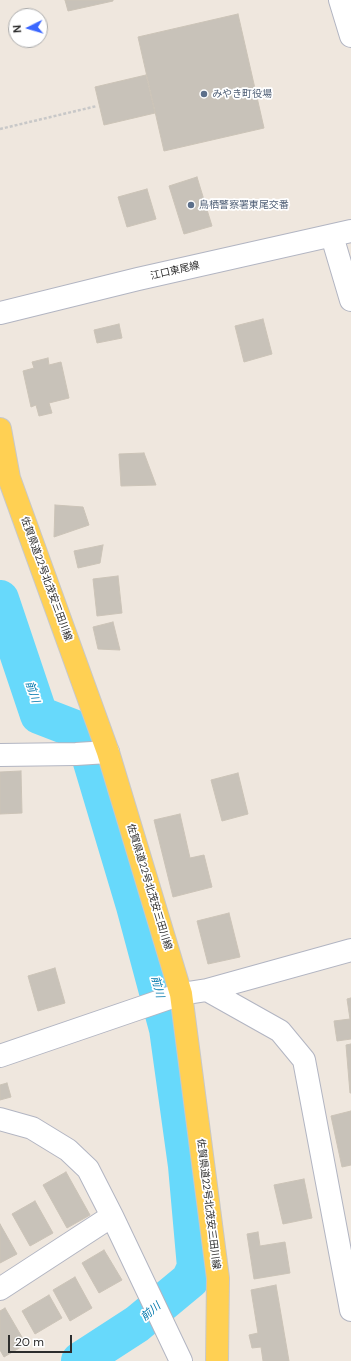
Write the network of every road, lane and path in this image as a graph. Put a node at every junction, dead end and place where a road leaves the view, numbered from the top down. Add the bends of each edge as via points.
1 (340, 0) edge
2 (351, 36) edge
3 (97, 106) dead end
4 (0, 128) edge
5 (342, 233) edge
6 (351, 300) edge
7 (0, 313) edge
8 (0, 429) edge
9 (108, 752) junction
10 (0, 755) edge
11 (351, 950) edge
12 (207, 990) junction
13 (181, 994) junction
14 (0, 1056) edge
15 (0, 1119) edge
16 (112, 1216) junction
17 (0, 1289) edge
18 (351, 1310) edge
19 (181, 1361) edge
20 (217, 1361) edge

1 - 2 street
3 - 4 path
5 - 6 street
5 - 7 street, 江口東尾線
8 - 9 main road, 佐賀県道22号北茂安三田川線 via 9,478
9 - 10 street
9 - 13 main road, 佐賀県道22号北茂安三田川線
11 - 12 street
12 - 13 street
12 - 18 street via 280,1031 304,1060
13 - 14 street
13 - 20 main road, 佐賀県道22号北茂安三田川線 via 218,1278
15 - 16 street via 32,1128 68,1150 88,1169
16 - 17 street
16 - 19 street

